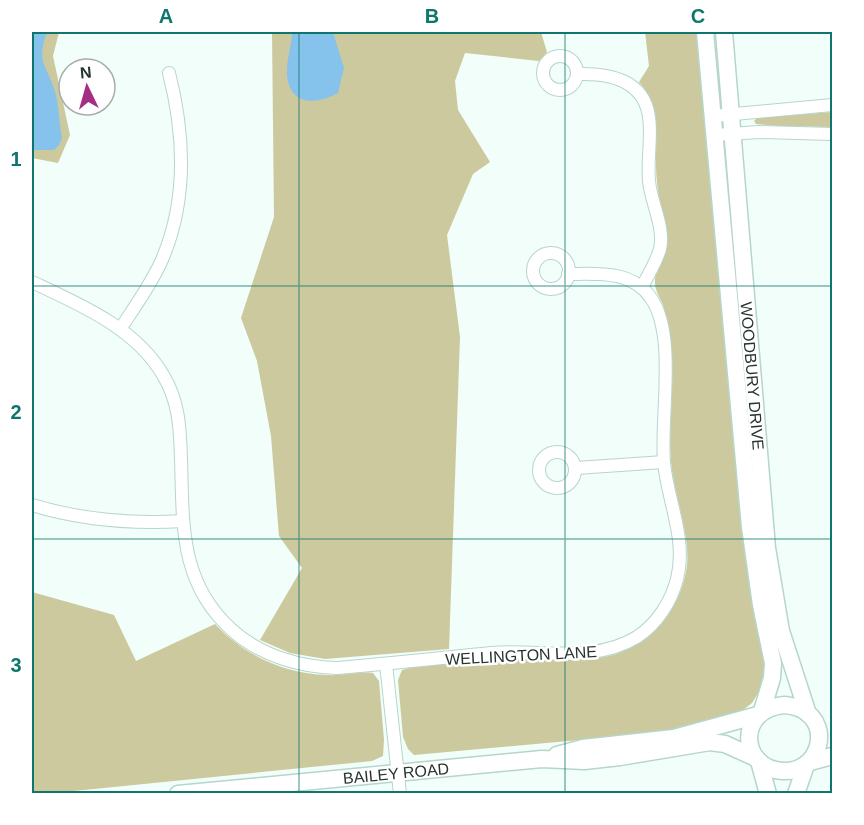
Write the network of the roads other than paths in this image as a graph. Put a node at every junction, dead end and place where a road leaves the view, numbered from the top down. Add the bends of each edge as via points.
1 (705, 32) edge
2 (724, 32) edge
3 (169, 73) dead end
4 (578, 74) dead end
5 (832, 105) edge
6 (732, 114) junction
7 (713, 116) junction
8 (733, 134) junction
9 (832, 134) edge
10 (715, 135) junction
11 (568, 274) dead end
12 (32, 282) edge
13 (642, 287) junction
14 (120, 329) junction
15 (664, 462) junction
16 (576, 468) dead end
17 (32, 505) edge
18 (183, 521) junction
19 (386, 664) junction
20 (760, 713) junction
21 (810, 716) junction
22 (832, 728) edge
23 (832, 756) edge
24 (542, 759) junction
25 (758, 759) junction
26 (808, 763) junction
27 (398, 772) junction
28 (178, 794) edge
29 (400, 794) edge
30 (768, 794) edge
31 (796, 794) edge

1 - 7 main road, WOODBURY DRIVE
2 - 6 main road, WOODBURY DRIVE
3 - 14 street via 178,107 182,161 176,215 160,263
4 - 13 street via 611,75 623,80 634,88 647,108 650,184 661,240
5 - 6 street
6 - 7 street
6 - 8 main road, WOODBURY DRIVE
7 - 10 main road, WOODBURY DRIVE
8 - 9 street
8 - 10 street
8 - 21 main road, WOODBURY DRIVE via 769,567 783,639
10 - 20 main road, WOODBURY DRIVE via 753,552 773,663 772,681
11 - 13 street via 615,275
12 - 14 street, WELLINGTON LANE
13 - 15 street, WELLINGTON LANE via 659,314 665,347
14 - 18 street, WELLINGTON LANE via 151,357 174,396 180,424
15 - 16 street
15 - 19 street, WELLINGTON LANE via 678,528 680,561 672,596 651,626 638,636 594,653 492,653
17 - 18 street via 104,520
18 - 19 street, WELLINGTON LANE via 187,556 199,588 216,613 240,637 273,655 317,668
19 - 27 street
20 - 21 main road via 785,705 797,707
20 - 24 main road, BAILEY ROAD via 674,738 582,748
20 - 25 main road via 749,738
21 - 22 main road
21 - 26 main road via 817,729 818,746
23 - 26 main road
24 - 25 main road, BAILEY ROAD via 620,758 716,742
24 - 27 main road, BAILEY ROAD
25 - 26 main road via 783,771
25 - 30 main road
26 - 31 main road
27 - 28 main road, BAILEY ROAD
27 - 29 street

